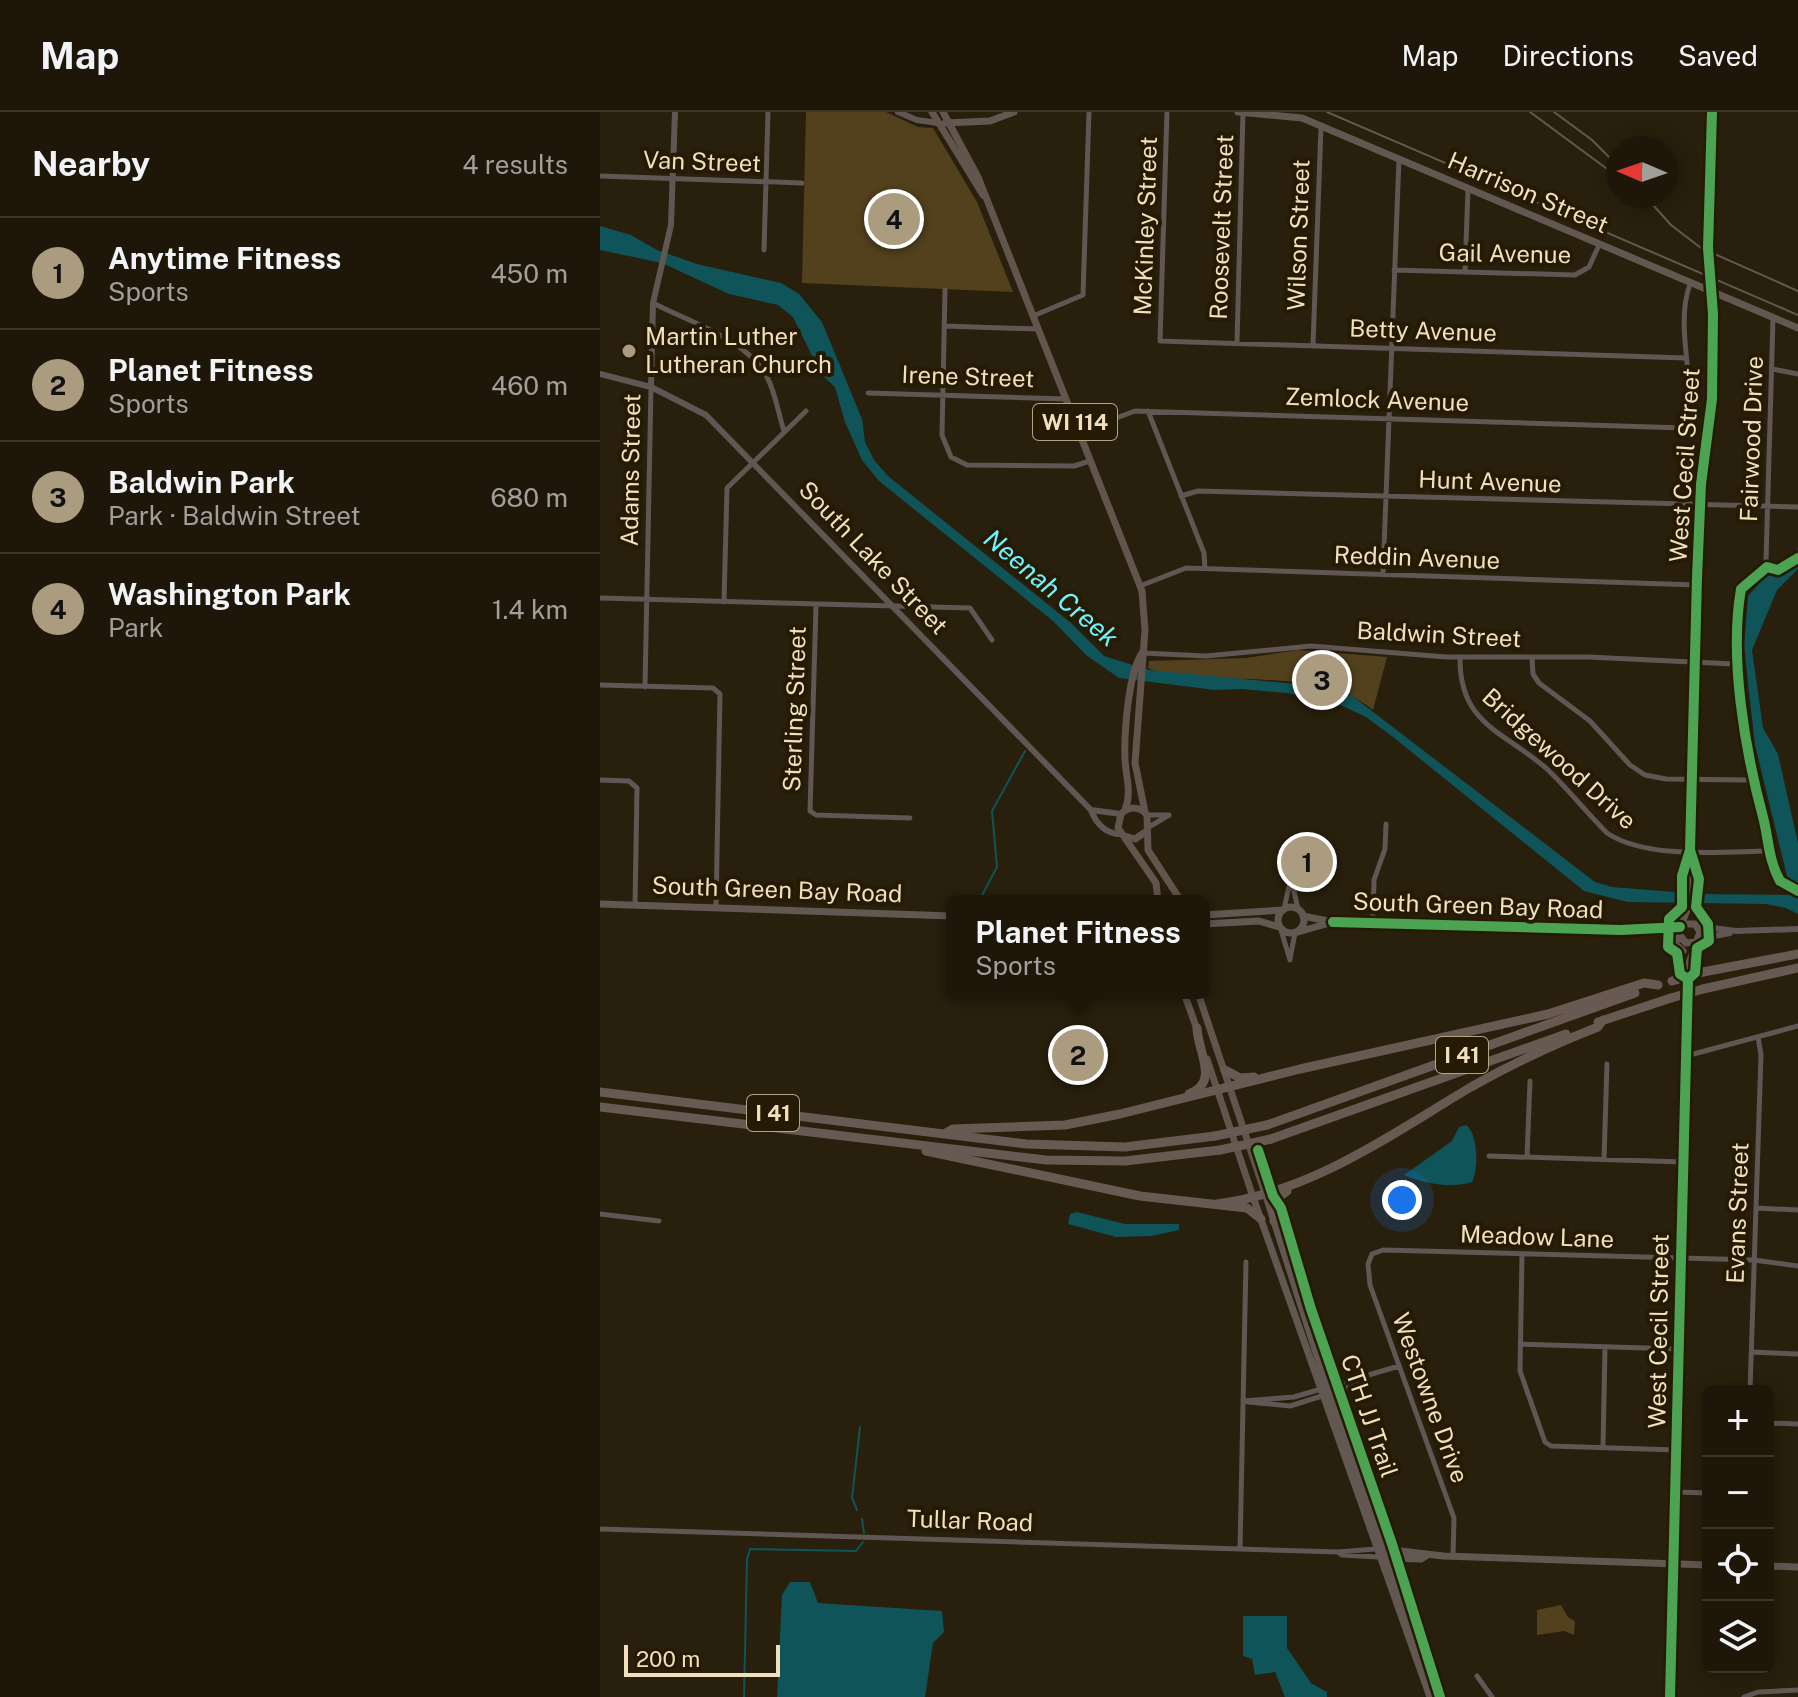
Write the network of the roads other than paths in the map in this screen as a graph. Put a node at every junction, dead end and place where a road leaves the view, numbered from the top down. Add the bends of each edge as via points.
1 (675, 112) edge
2 (768, 112) edge
3 (898, 112) edge
4 (932, 112) edge
5 (943, 112) edge
6 (1014, 112) edge
7 (1089, 112) edge
8 (1167, 112) edge
9 (1240, 112) edge
10 (1712, 112) edge
11 (938, 123) junction
12 (949, 123) junction
13 (1321, 126) junction
14 (1399, 159) junction
15 (600, 176) edge
16 (673, 179) junction
17 (766, 182) junction
18 (802, 183) dead end
19 (1468, 189) junction
20 (983, 195) junction
21 (1599, 245) junction
22 (764, 250) dead end
23 (1394, 270) junction
24 (1465, 272) junction
25 (1690, 284) junction
26 (945, 290) dead end
27 (653, 303) junction
28 (1032, 316) junction
29 (1773, 318) junction
30 (944, 326) junction
31 (1798, 328) edge
32 (1037, 329) junction
33 (1160, 341) joint
34 (1237, 343) junction
35 (1313, 345) junction
36 (1392, 347) junction
37 (1685, 358) junction
38 (1772, 369) junction
39 (600, 374) edge
40 (1798, 374) edge
41 (651, 387) junction
42 (868, 393) dead end
43 (943, 395) junction
44 (1066, 399) junction
45 (806, 411) dead end
46 (1148, 411) junction
47 (1389, 418) junction
48 (784, 432) junction
49 (1079, 432) junction
50 (754, 461) junction
51 (1090, 461) junction
52 (1181, 496) junction
53 (1386, 496) junction
54 (1700, 506) junction
55 (1798, 507) edge
56 (1768, 508) junction
57 (1766, 561) dead end
58 (1205, 569) junction
59 (1383, 574) junction
60 (1696, 585) junction
61 (1140, 586) junction
62 (600, 598) edge
63 (647, 600) junction
64 (724, 602) junction
65 (816, 606) junction
66 (896, 607) junction
67 (992, 640) dead end
68 (1142, 653) junction
69 (1460, 657) junction
70 (1532, 657) junction
71 (1695, 663) junction
72 (1734, 664) dead end
73 (1138, 680) junction
74 (600, 685) edge
75 (645, 687) junction
76 (600, 780) edge
77 (1692, 780) junction
78 (1747, 780) dead end
79 (1091, 810) junction
80 (1120, 813) junction
81 (1146, 814) junction
82 (910, 818) dead end
83 (1097, 821) junction
84 (1386, 824) dead end
85 (1148, 829) junction
86 (1123, 835) junction
87 (1690, 850) junction
88 (1766, 851) dead end
89 (1157, 895) edge
90 (1177, 895) edge
91 (1689, 903) junction
92 (600, 904) edge
93 (635, 906) junction
94 (716, 908) junction
95 (1283, 909) junction
96 (1301, 913) junction
97 (1210, 915) edge
98 (946, 916) edge
99 (1333, 922) junction
100 (1373, 922) junction
101 (1210, 924) edge
102 (1679, 926) junction
103 (1697, 926) junction
104 (1280, 929) junction
105 (1798, 929) edge
106 (1624, 931) junction
107 (1736, 931) junction
108 (1297, 932) junction
109 (1681, 940) junction
110 (1697, 940) junction
111 (1683, 951) junction
112 (1798, 954) edge
113 (1688, 966) junction
114 (1798, 968) edge
115 (1658, 985) junction
116 (1186, 999) edge
117 (1200, 999) edge
118 (1603, 1020) junction
119 (1798, 1026) edge
120 (1197, 1028) junction
121 (1758, 1037) junction
122 (1686, 1056) junction
123 (1607, 1064) dead end
124 (1300, 1069) junction
125 (1225, 1070) junction
126 (1530, 1081) dead end
127 (1231, 1088) junction
128 (600, 1092) edge
129 (1218, 1092) junction
130 (1174, 1100) junction
131 (600, 1107) edge
132 (946, 1133) junction
133 (920, 1147) junction
134 (1489, 1156) dead end
135 (1527, 1157) junction
136 (1604, 1159) junction
137 (1683, 1162) junction
138 (1294, 1186) junction
139 (1265, 1193) junction
140 (1253, 1197) junction
141 (1217, 1204) junction
142 (1756, 1208) junction
143 (1798, 1210) edge
144 (600, 1214) edge
145 (1261, 1219) junction
146 (659, 1221) dead end
147 (1274, 1221) junction
148 (1372, 1254) joint
149 (1522, 1254) junction
150 (1680, 1259) junction
151 (1754, 1260) junction
152 (1246, 1262) dead end
153 (1798, 1266) edge
154 (1520, 1344) junction
155 (1605, 1347) junction
156 (1678, 1349) junction
157 (1752, 1352) junction
158 (1798, 1354) edge
159 (1399, 1366) junction
160 (1750, 1385) edge
161 (1324, 1392) junction
162 (1243, 1401) junction
163 (1774, 1423) edge
164 (1798, 1424) edge
165 (1603, 1447) junction
166 (1676, 1450) junction
167 (1675, 1492) junction
168 (1702, 1493) edge
169 (600, 1529) edge
170 (1240, 1549) junction
171 (1381, 1553) junction
172 (1453, 1557) junction
173 (1674, 1564) junction
174 (1702, 1565) edge
175 (1774, 1566) edge
176 (1798, 1567) edge
177 (1477, 1676) dead end
178 (1798, 1690) edge
179 (1745, 1696) edge
180 (1430, 1697) edge
181 (1492, 1697) edge
182 (1670, 1697) edge

1 - 16 street, Adams Street
2 - 17 street
3 - 11 street
4 - 11 main road, WI 114
5 - 12 main road, WI 114
6 - 12 main road via 990,121
7 - 28 street via 1083,295
8 - 33 street, McKinley Street
9 - 13 main road, Harrison Street via 1287,114
9 - 34 street, Roosevelt Street
10 - 54 main road, West Cecil Street, bridge via 1711,410
11 - 12 main road
11 - 20 main road, WI 114
12 - 20 main road, WI 114 via 974,166
13 - 14 main road, Harrison Street
13 - 35 street, Wilson Street
14 - 19 main road, Harrison Street
14 - 23 street
15 - 16 street, Van Street
16 - 17 street, Van Street
16 - 27 street, Adams Street via 671,225
17 - 18 street, Van Street
17 - 22 street
19 - 21 main road, Harrison Street
19 - 24 street
20 - 28 main road, WI 114
21 - 24 street, Gail Avenue via 1589,267 1579,274
21 - 25 main road, Harrison Street
23 - 24 street, Gail Avenue
23 - 36 street
25 - 29 main road, Harrison Street
25 - 37 street via 1682,311
26 - 30 street
27 - 41 street, Adams Street
27 - 48 street via 753,359 771,385
28 - 32 main road, WI 114
29 - 31 main road, Harrison Street
29 - 38 street, Fairwood Drive
30 - 32 street
30 - 43 street
32 - 44 main road, WI 114
33 - 34 street, Betty Avenue
34 - 35 street, Betty Avenue
35 - 36 street, Betty Avenue
36 - 37 street, Betty Avenue
36 - 47 street
37 - 47 street, Zemlock Avenue via 1684,428
38 - 40 street
38 - 56 street, Fairwood Drive
39 - 41 street, South Lake Street
41 - 50 street, South Lake Street via 706,415
41 - 63 street, Adams Street
42 - 43 street, Irene Street
43 - 44 street, Irene Street
43 - 51 street via 942,441 961,463 1074,466
44 - 49 main road, WI 114
45 - 48 street
46 - 47 street, Zemlock Avenue
46 - 49 street, Zemlock Avenue via 1129,412
46 - 52 street
47 - 53 street
48 - 50 street
49 - 51 main road, WI 114
50 - 64 street via 726,491
50 - 66 street, South Lake Street
51 - 61 main road, WI 114
52 - 53 street, Hunt Avenue via 1198,491
52 - 58 street via 1204,553
53 - 54 street, Hunt Avenue
53 - 59 street
54 - 56 street, Hunt Avenue
54 - 60 main road, West Cecil Street
55 - 56 street, Hunt Avenue
56 - 57 street, Fairwood Drive
58 - 59 street, Reddin Avenue
58 - 61 street, Reddin Avenue via 1183,569
59 - 60 street, Reddin Avenue
60 - 71 main road, West Cecil Street
61 - 68 main road, WI 114 via 1145,619
62 - 63 street
63 - 64 street
63 - 75 street, Adams Street
64 - 65 street
65 - 66 street
65 - 82 street, Sterling Street via 811,813
66 - 67 street via 970,608
66 - 79 street, South Lake Street
68 - 69 street, Baldwin Street via 1206,656 1311,646
68 - 73 main road, WI 114
69 - 70 street, Baldwin Street
69 - 87 street, Bridgewood Drive via 1462,687 1477,716 1546,769 1607,833 1638,849
70 - 71 street, Baldwin Street
70 - 77 street via 1539,683 1590,721 1630,765 1655,778
71 - 72 street, Baldwin Street
71 - 77 main road, West Cecil Street
73 - 80 main road, WI 114 via 1125,747 1129,793
73 - 81 main road, WI 114 via 1135,775
74 - 75 street
75 - 94 street via 713,688 720,694
76 - 93 street via 629,781 637,788
77 - 78 street
77 - 87 main road, West Cecil Street
79 - 80 street
79 - 83 street, South Lake Street
80 - 81 main road via 1135,808
80 - 83 street
80 - 86 main road
81 - 85 main road
81 - 85 street via 1169,815
83 - 86 street
84 - 100 street via 1385,849 1374,880
85 - 86 main road via 1135,839
85 - 90 main road via 1146,844
86 - 89 main road via 1156,883
87 - 88 street, Bridgewood Drive
87 - 91 main road, West Cecil Street
91 - 102 main road
91 - 103 main road
92 - 93 main road, South Green Bay Road
93 - 94 main road, South Green Bay Road
94 - 98 main road, South Green Bay Road
95 - 96 main road, South Green Bay Road
95 - 96 street via 1291,878
95 - 97 main road
95 - 104 main road
96 - 99 main road, South Green Bay Road
96 - 108 main road
99 - 100 main road, South Green Bay Road
99 - 108 main road, South Green Bay Road
100 - 106 main road, South Green Bay Road
101 - 104 main road via 1259,921
102 - 103 main road, South Green Bay Road
102 - 106 main road, South Green Bay Road
102 - 109 main road, West Cecil Street
103 - 107 street
103 - 110 main road
104 - 108 main road
104 - 108 street via 1290,960
105 - 107 street
106 - 109 main road, South Green Bay Road via 1664,933
106 - 111 main road via 1669,938
107 - 110 street
109 - 110 main road, South Green Bay Road
109 - 111 main road, West Cecil Street
110 - 113 main road, West Cecil Street
111 - 113 main road, West Cecil Street
112 - 115 highway, I 41, bridge
113 - 122 main road, West Cecil Street
114 - 118 highway, I 41, bridge via 1703,989
115 - 124 highway via 1644,983 1548,1014
115 - 132 highway, I 41, bridge via 1267,1125 1215,1136 1125,1147 1071,1147
116 - 120 main road
117 - 125 main road
118 - 133 highway, I 41, bridge via 1271,1139 1220,1150 1077,1162
118 - 138 highway
119 - 121 street
120 - 129 main road
120 - 130 highway via 1206,1081 1194,1093
121 - 122 street
121 - 142 street, Evans Street
122 - 137 main road, West Cecil Street
123 - 136 street
124 - 125 highway via 1288,1067 1245,1079
124 - 127 highway
125 - 127 main road
126 - 135 street
127 - 129 highway
127 - 139 main road
128 - 132 highway, I 41
129 - 130 highway
129 - 140 main road
130 - 132 highway via 1065,1125
131 - 133 highway, I 41
133 - 141 highway via 1140,1196
134 - 135 street
135 - 136 street
136 - 137 street
137 - 150 main road, West Cecil Street
138 - 139 highway
138 - 147 highway via 1276,1199
139 - 140 highway
139 - 147 main road
140 - 141 highway
140 - 145 main road
141 - 145 highway via 1247,1208
142 - 143 street
142 - 151 street, Evans Street
144 - 146 street
145 - 161 main road
147 - 161 main road
148 - 149 street, Meadow Lane
148 - 159 street, Westowne Drive via 1368,1277
149 - 150 street, Meadow Lane
149 - 154 street
150 - 151 street, Meadow Lane
150 - 156 main road, West Cecil Street
151 - 153 street, Meadow Lane
151 - 157 street, Evans Street
152 - 162 street
154 - 155 street
154 - 165 street via 1521,1375 1547,1444
155 - 156 street
155 - 165 street
156 - 166 main road, West Cecil Street
157 - 158 street
157 - 160 street, Evans Street
159 - 161 street via 1354,1386
159 - 172 street, Westowne Drive via 1454,1518
161 - 162 street
161 - 171 main road
162 - 170 street
163 - 164 street
165 - 166 street
166 - 167 main road, West Cecil Street
167 - 168 street
167 - 173 main road, West Cecil Street
169 - 170 street, Tullar Road
170 - 171 street, Tullar Road
171 - 172 main road, Tullar Road
171 - 180 main road
172 - 173 main road, Tullar Road
173 - 174 main road, Tullar Road
173 - 182 street, West Cecil Street
175 - 176 main road
177 - 181 street
178 - 179 street

